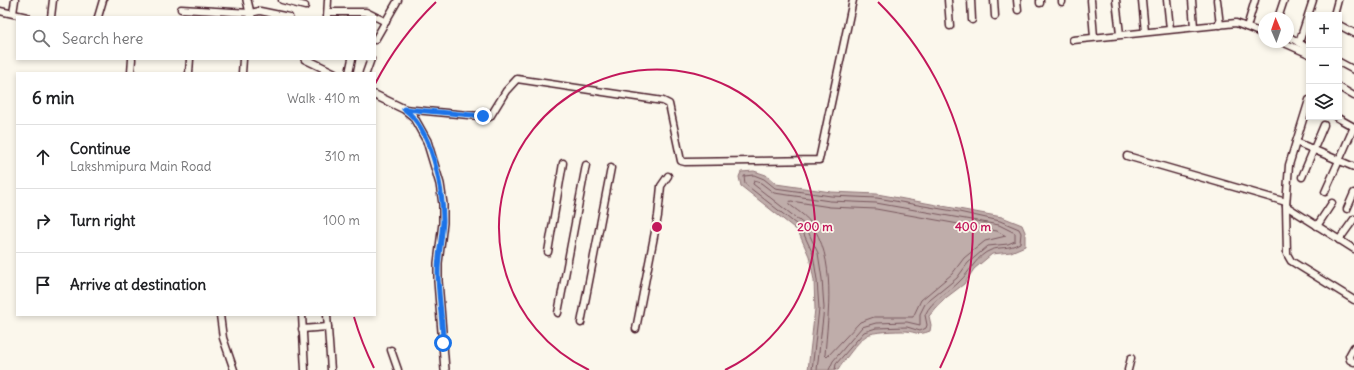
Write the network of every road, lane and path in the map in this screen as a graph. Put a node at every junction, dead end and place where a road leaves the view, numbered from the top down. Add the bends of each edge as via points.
1 (15, 0) edge
2 (53, 0) edge
3 (103, 0) edge
4 (247, 0) edge
5 (282, 0) edge
6 (328, 0) edge
7 (398, 0) edge
8 (853, 0) edge
9 (948, 0) edge
10 (971, 0) edge
11 (994, 0) edge
12 (1017, 0) edge
13 (1091, 0) edge
14 (1116, 0) edge
15 (1142, 0) edge
16 (1167, 0) edge
17 (1192, 0) edge
18 (1217, 0) edge
19 (1255, 0) edge
20 (1284, 0) edge
21 (1312, 0) edge
22 (1338, 0) edge
23 (305, 6) dead end
24 (181, 9) dead end
25 (1018, 10) dead end
26 (0, 11) edge
27 (1280, 12) edge
28 (1335, 12) edge
29 (13, 13) junction
30 (327, 14) edge
31 (251, 15) edge
32 (24, 16) edge
33 (51, 16) edge
34 (98, 16) edge
35 (284, 16) edge
36 (374, 16) edge
37 (995, 16) dead end
38 (376, 17) edge
39 (972, 20) dead end
40 (386, 22) junction
41 (1220, 25) junction
42 (950, 26) dead end
43 (1194, 27) junction
44 (1247, 27) junction
45 (1342, 27) edge
46 (1170, 29) junction
47 (1145, 32) junction
48 (1258, 32) edge
49 (1354, 33) edge
50 (1120, 34) junction
51 (1094, 37) junction
52 (376, 38) edge
53 (1073, 40) dead end
54 (1294, 40) edge
55 (1299, 43) junction
56 (1294, 47) edge
57 (1307, 48) edge
58 (1306, 53) edge
59 (132, 60) edge
60 (190, 60) edge
61 (243, 60) edge
62 (352, 60) edge
63 (371, 60) edge
64 (315, 61) edge
65 (1342, 64) edge
66 (1354, 70) edge
67 (131, 72) edge
68 (189, 72) edge
69 (242, 72) edge
70 (332, 72) edge
71 (349, 72) edge
72 (366, 72) edge
73 (1342, 89) edge
74 (376, 95) edge
75 (1354, 96) edge
76 (404, 109) junction
77 (1306, 111) edge
78 (1341, 120) edge
79 (1324, 125) dead end
80 (1354, 127) edge
81 (1296, 142) junction
82 (1314, 149) junction
83 (1126, 156) dead end
84 (1339, 161) junction
85 (563, 163) dead end
86 (586, 165) dead end
87 (1354, 167) edge
88 (611, 168) dead end
89 (668, 176) dead end
90 (1302, 177) dead end
91 (1325, 192) dead end
92 (1354, 193) edge
93 (1332, 203) dead end
94 (1286, 204) junction
95 (1348, 209) dead end
96 (1354, 219) edge
97 (1317, 226) junction
98 (1339, 240) junction
99 (1354, 249) edge
100 (548, 252) dead end
101 (1354, 300) edge
102 (558, 313) dead end
103 (220, 316) edge
104 (302, 316) edge
105 (327, 316) edge
106 (581, 323) dead end
107 (328, 327) junction
108 (302, 329) junction
109 (636, 329) dead end
110 (1354, 347) edge
111 (391, 350) dead end
112 (1131, 358) dead end
113 (1354, 362) edge
114 (234, 370) edge
115 (305, 370) edge
116 (330, 370) edge
117 (398, 370) edge
118 (445, 370) edge
119 (1128, 370) edge

1 - 29 street
2 - 33 street
3 - 34 street
4 - 31 main road
5 - 23 street
6 - 30 street
7 - 40 street
8 - 76 street via 819,160 685,162 681,160 669,104 663,101 517,79 506,91 490,118
9 - 42 street
10 - 39 street
11 - 37 street
12 - 25 street
13 - 51 street
14 - 50 street
15 - 47 street
16 - 46 street
17 - 43 street
18 - 41 street
19 - 44 street
20 - 27 street
21 - 55 street
22 - 28 street
24 - 31 street
26 - 29 street
29 - 32 street
30 - 36 street via 366,12
31 - 35 street via 260,11
38 - 40 street
40 - 52 street
41 - 43 street
41 - 44 street via 1236,23
43 - 46 street
44 - 48 street
45 - 49 street
46 - 47 street
47 - 50 street
50 - 51 street
51 - 53 street
54 - 55 street
55 - 57 street
56 - 58 street
59 - 67 street
60 - 68 street
61 - 69 street
62 - 71 street
63 - 72 street
64 - 70 main road
65 - 66 street
73 - 75 street
74 - 76 main road
76 - 118 main road via 413,116 426,141 442,198 443,223 438,281
77 - 81 street
78 - 80 street
79 - 82 street
80 - 84 street
81 - 82 street
81 - 94 street via 1289,165
82 - 84 street
82 - 90 street
83 - 94 street
84 - 87 street
84 - 91 street
85 - 100 street
86 - 102 street
88 - 106 street
89 - 109 street via 661,186 658,216
92 - 95 street
93 - 97 street
94 - 97 street
94 - 101 street via 1287,254 1291,260
96 - 98 street
97 - 98 street
98 - 99 street
103 - 114 street via 223,338
104 - 108 street
105 - 107 street
107 - 108 street
107 - 116 street
108 - 115 street
110 - 113 street via 1349,356
111 - 117 street
112 - 119 street

